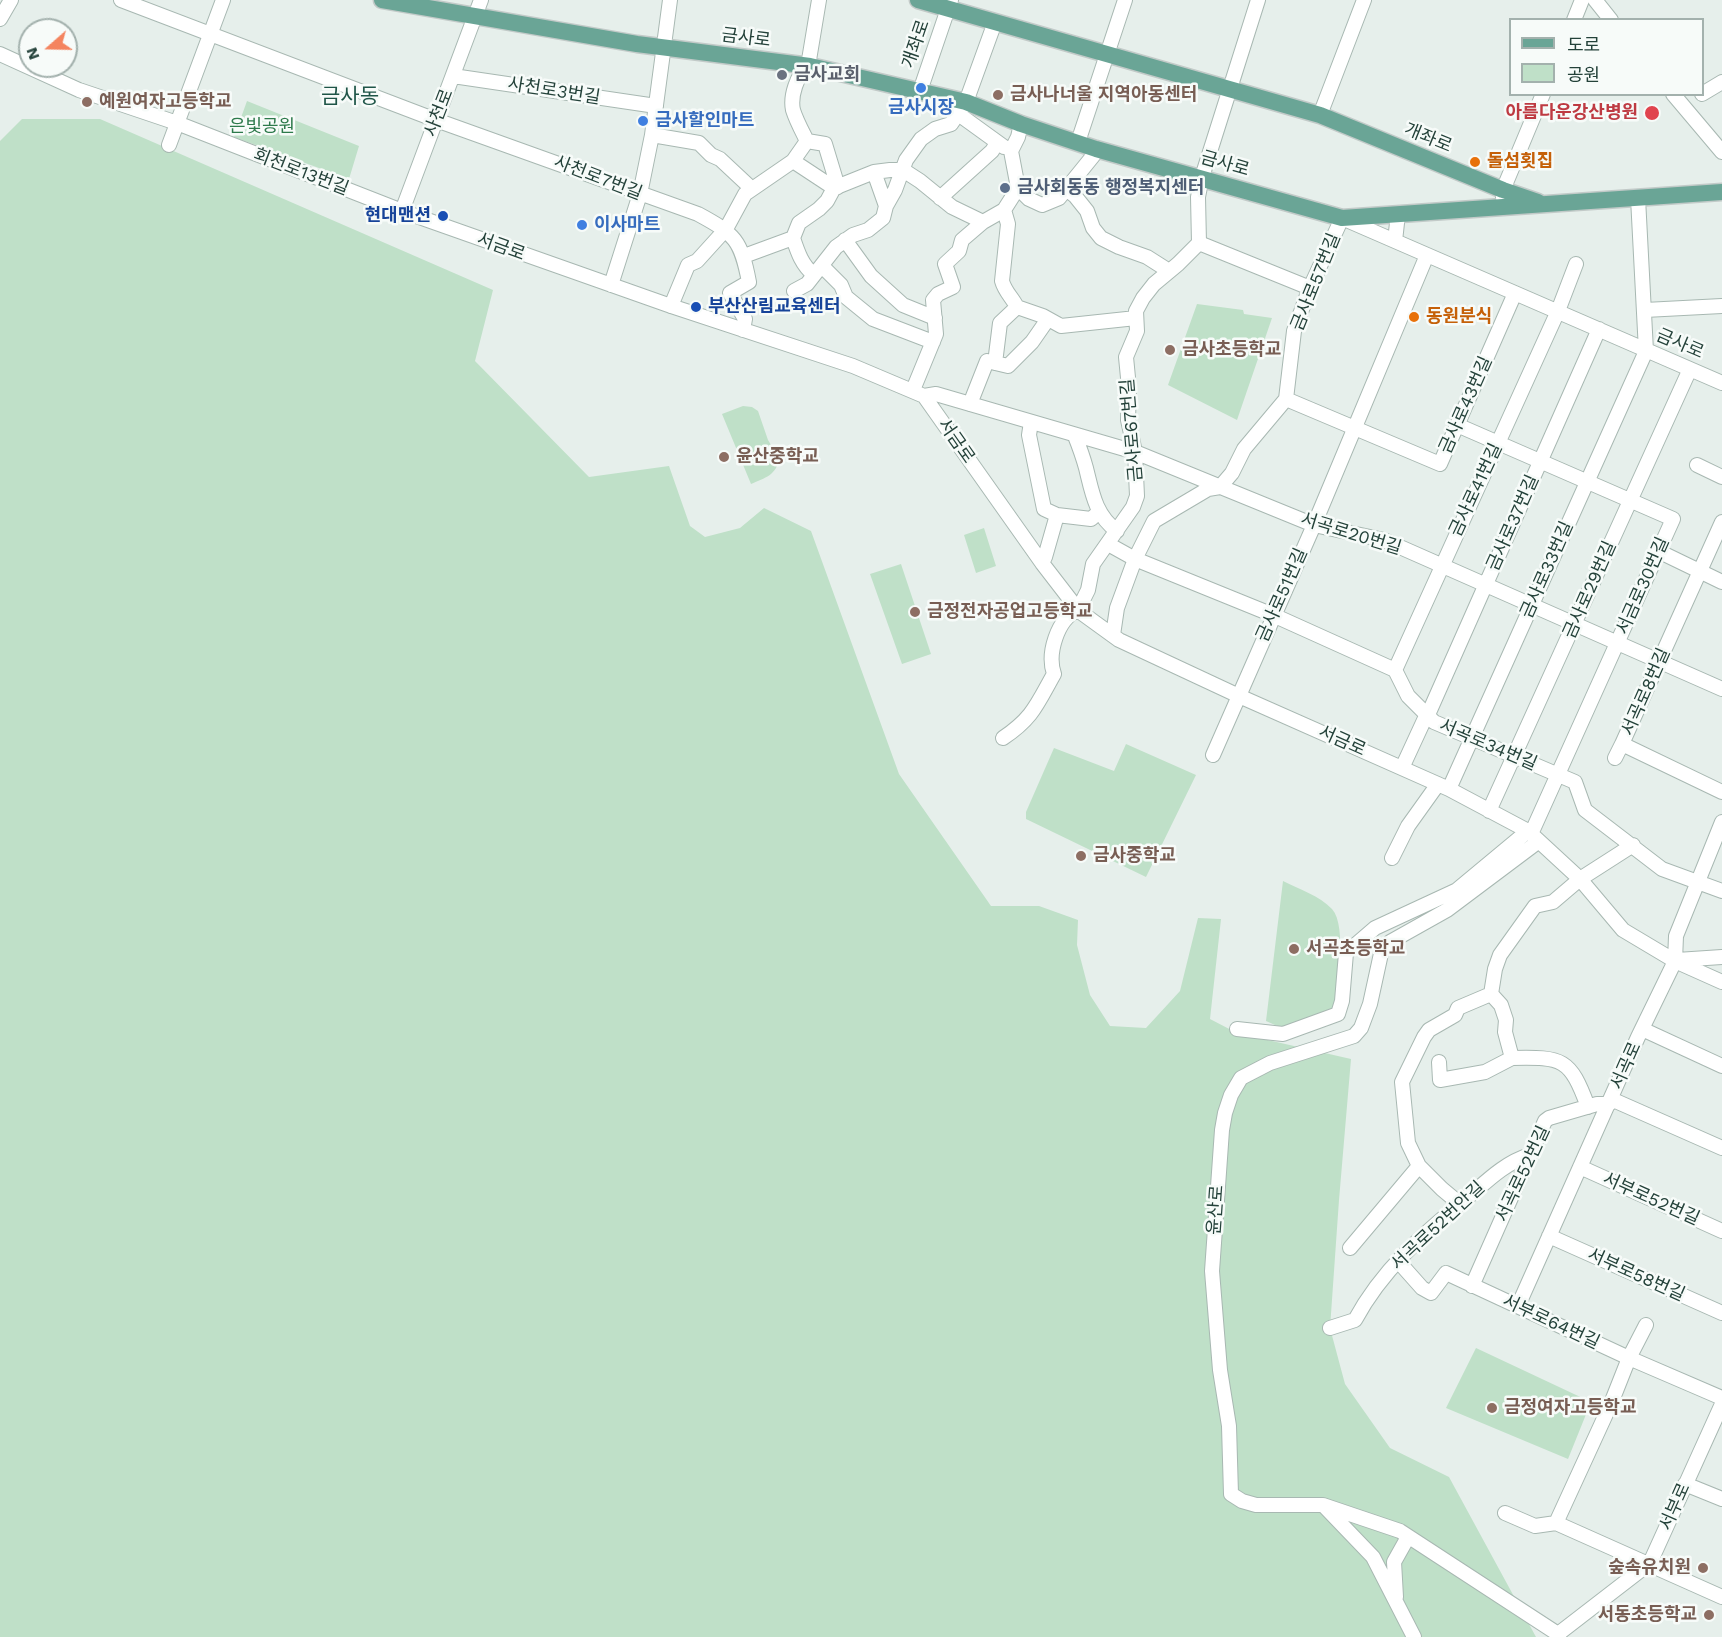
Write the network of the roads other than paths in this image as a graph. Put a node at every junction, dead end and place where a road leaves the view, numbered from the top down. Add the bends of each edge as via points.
1 (11, 0) edge
2 (121, 0) edge
3 (223, 0) edge
4 (382, 0) edge
5 (670, 0) edge
6 (819, 0) edge
7 (918, 0) edge
8 (1125, 0) edge
9 (1258, 0) edge
10 (1364, 0) edge
11 (1582, 0) edge
12 (1595, 0) edge
13 (950, 4) edge
14 (478, 8) edge
15 (1575, 18) edge
16 (1609, 18) edge
17 (0, 19) edge
18 (995, 22) junction
19 (210, 35) junction
20 (663, 47) junction
21 (0, 54) edge
22 (1108, 54) junction
23 (808, 66) junction
24 (453, 76) junction
25 (1722, 82) edge
26 (1229, 89) junction
27 (920, 91) junction
28 (1704, 93) edge
29 (1542, 96) edge
30 (1675, 96) edge
31 (1699, 96) edge
32 (656, 106) junction
33 (961, 107) junction
34 (1683, 107) junction
35 (1320, 115) junction
36 (436, 120) junction
37 (177, 123) junction
38 (1021, 124) junction
39 (652, 135) junction
40 (807, 141) junction
41 (1078, 142) junction
42 (997, 143) junction
43 (168, 145) dead end
44 (1096, 148) junction
45 (1011, 151) junction
46 (1722, 152) edge
47 (793, 160) junction
48 (903, 170) junction
49 (874, 172) junction
50 (1202, 177) junction
51 (751, 188) junction
52 (836, 188) junction
53 (1018, 188) junction
54 (1066, 189) junction
55 (1503, 190) junction
56 (1722, 192) edge
57 (640, 194) junction
58 (940, 198) junction
59 (1638, 198) junction
60 (1548, 204) junction
61 (886, 206) junction
62 (1502, 208) junction
63 (1004, 210) junction
64 (402, 211) junction
65 (1398, 214) junction
66 (1342, 218) junction
67 (983, 222) junction
68 (726, 229) junction
69 (793, 238) junction
70 (844, 240) junction
71 (1395, 241) junction
72 (1198, 243) junction
73 (1427, 255) junction
74 (744, 256) junction
75 (1576, 264) dead end
76 (818, 270) junction
77 (1169, 272) junction
78 (611, 285) junction
79 (1310, 288) junction
80 (794, 291) dead end
81 (1515, 293) junction
82 (671, 306) junction
83 (1722, 306) edge
84 (1017, 307) junction
85 (1646, 310) junction
86 (1558, 311) junction
87 (934, 318) junction
88 (1136, 318) junction
89 (1048, 319) junction
90 (1599, 329) junction
91 (743, 330) junction
92 (933, 342) junction
93 (1646, 351) junction
94 (991, 362) junction
95 (1690, 369) junction
96 (1722, 382) edge
97 (918, 393) junction
98 (1286, 399) junction
99 (970, 404) junction
100 (1031, 422) junction
101 (1457, 425) junction
102 (1354, 428) junction
103 (1076, 436) junction
104 (1498, 442) junction
105 (1135, 452) junction
106 (1541, 461) junction
107 (1697, 465) dead end
108 (1722, 477) edge
109 (1587, 482) junction
110 (1220, 487) junction
111 (1630, 500) junction
112 (1099, 512) junction
113 (1057, 515) junction
114 (1722, 522) edge
115 (1314, 525) junction
116 (1117, 531) junction
117 (1107, 544) junction
118 (1658, 551) junction
119 (1135, 559) junction
120 (1042, 563) junction
121 (1442, 566) junction
122 (1700, 572) junction
123 (1722, 582) edge
124 (1486, 585) junction
125 (1532, 605) junction
126 (1078, 610) junction
127 (1273, 615) junction
128 (1574, 624) junction
129 (1113, 635) junction
130 (1617, 643) junction
131 (1660, 661) junction
132 (1395, 670) junction
133 (1722, 689) edge
134 (1239, 696) junction
135 (1427, 716) junction
136 (1003, 738) dead end
137 (1471, 738) junction
138 (1622, 744) junction
139 (1213, 755) dead end
140 (1514, 757) junction
141 (1614, 758) dead end
142 (1402, 768) junction
143 (1558, 775) junction
144 (1443, 787) junction
145 (1722, 792) edge
146 (1489, 811) junction
147 (1722, 822) edge
148 (1533, 836) junction
149 (1633, 845) junction
150 (1392, 858) dead end
151 (1580, 879) junction
152 (1698, 882) junction
153 (1722, 891) edge
154 (1722, 957) edge
155 (1675, 960) junction
156 (1722, 982) edge
157 (1491, 994) junction
158 (1237, 1029) dead end
159 (1642, 1029) junction
160 (1512, 1058) junction
161 (1439, 1062) dead end
162 (1722, 1066) edge
163 (1610, 1101) junction
164 (1588, 1107) junction
165 (1722, 1148) edge
166 (1530, 1155) junction
167 (1419, 1166) junction
168 (1580, 1167) junction
169 (1460, 1204) junction
170 (1722, 1231) edge
171 (1549, 1236) junction
172 (1350, 1248) dead end
173 (1398, 1261) junction
174 (1472, 1286) junction
175 (1518, 1306) junction
176 (1722, 1313) edge
177 (1646, 1325) dead end
178 (1330, 1328) dead end
179 (1629, 1358) junction
180 (1722, 1404) edge
181 (1685, 1484) junction
182 (1722, 1499) edge
183 (1323, 1505) junction
184 (1505, 1513) dead end
185 (1556, 1522) junction
186 (1408, 1537) junction
187 (1650, 1563) junction
188 (1722, 1597) edge
189 (1397, 1602) junction
190 (1559, 1635) edge
191 (1414, 1637) edge

1 - 17 street
2 - 19 street, 사천로7번길
3 - 19 street
4 - 14 main road, 금사로
5 - 20 street
6 - 23 street
7 - 13 main road, 개좌로
8 - 22 street
9 - 26 street
10 - 35 street
11 - 15 street
12 - 16 street
13 - 18 main road, 개좌로
13 - 27 street, 개좌로
14 - 20 main road, 금사로
14 - 24 street, 사천로
18 - 22 main road, 개좌로
18 - 33 street
19 - 36 street, 사천로7번길
19 - 37 street
20 - 23 main road, 금사로
20 - 32 street
21 - 37 street, 회천로13번길 via 79,90
22 - 26 main road, 개좌로
22 - 41 street
23 - 27 main road, 금사로
23 - 40 street via 796,82 792,108
24 - 32 street, 사천로3번길
24 - 36 street, 사천로
25 - 28 street
26 - 35 main road, 개좌로
26 - 50 street
27 - 33 main road, 금사로
29 - 55 street
30 - 34 street
31 - 34 street
32 - 39 street
33 - 38 main road, 금사로
33 - 42 street
33 - 48 street via 951,124 921,139
34 - 46 street
35 - 55 main road, 개좌로
36 - 57 street, 사천로7번길
36 - 64 street, 사천로
37 - 43 street
37 - 64 street, 회천로13번길
38 - 41 main road, 금사로
38 - 45 street
39 - 51 street via 699,143
39 - 57 street
40 - 47 street
40 - 52 street via 825,144
41 - 44 main road, 금사로
42 - 45 street
42 - 58 street
44 - 50 main road, 금사로
44 - 54 street
45 - 53 street
47 - 51 street
47 - 52 street
48 - 49 street
48 - 58 street
48 - 61 street
49 - 52 street
49 - 61 street
50 - 66 main road, 금사로
50 - 72 street
51 - 68 street
52 - 69 street via 819,209 799,223
53 - 54 street via 1042,206 1059,198
53 - 63 street
54 - 77 street via 1087,211 1101,238 1147,257
55 - 60 main road, 개좌로
55 - 62 street
56 - 59 main road, 개좌로
57 - 68 street, 사천로7번길 via 698,214
57 - 78 street
58 - 67 street
59 - 60 main road, 개좌로
59 - 85 street
60 - 62 main road, 금사로
61 - 70 street via 883,218 868,230
62 - 65 main road, 금사로
63 - 67 street
63 - 84 street via 1008,225 1002,281
64 - 78 street, 서금로
65 - 66 main road, 금사로
65 - 71 street
66 - 71 street, 금사로
66 - 79 street, 금사로57번길
67 - 87 street via 945,264 954,287 933,300
68 - 74 street, 사천로7번길
68 - 82 street via 697,261 688,265
69 - 74 street
69 - 76 street via 806,268
70 - 76 street
70 - 87 street via 871,276 903,304
71 - 73 street, 금사로
72 - 77 street, 금사로67번길
72 - 79 street
73 - 81 street, 금사로
73 - 102 street, 금사로51번길
74 - 91 street, 사천로7번길 via 749,282 730,293 745,319
75 - 86 street
76 - 80 street via 807,285
76 - 92 street via 841,285 846,297 873,320
77 - 88 street, 금사로67번길 via 1143,298
78 - 82 street, 서금로
79 - 98 street, 금사로57번길 via 1294,331
81 - 86 street, 금사로
81 - 101 street, 금사로43번길
82 - 91 street, 서금로
83 - 85 street
84 - 89 street
84 - 94 street via 1000,323
85 - 93 street
86 - 90 street, 금사로
86 - 104 street, 금사로41번길
87 - 92 street
88 - 89 street via 1061,326
88 - 105 street, 금사로67번길 via 1137,331 1126,357 1128,420
89 - 94 street via 1008,366
90 - 93 street, 금사로
90 - 106 street, 금사로37번길
91 - 97 street, 서금로 via 853,366
92 - 97 street
93 - 95 street, 금사로
93 - 109 street, 금사로33번길
94 - 99 street
95 - 96 street, 금사로
95 - 111 street, 금사로29번길
97 - 99 street, 서곡로20번길
97 - 120 street, 서금로
98 - 102 street
98 - 110 street via 1244,448 1232,474
99 - 100 street, 서곡로20번길
100 - 103 street, 서곡로20번길
100 - 113 street via 1029,435 1044,509
101 - 102 street, 금사로43번길 via 1440,464
101 - 104 street, 서금로30번길
102 - 115 street, 금사로51번길
103 - 105 street, 서곡로20번길
103 - 112 street
104 - 106 street, 서금로30번길
104 - 121 street, 금사로41번길
105 - 110 street, 서곡로20번길
105 - 116 street, 금사로67번길 via 1137,496
106 - 109 street, 서금로30번길
106 - 124 street, 금사로37번길
107 - 108 street
109 - 111 street, 서금로30번길
109 - 125 street, 금사로33번길
110 - 115 street, 서곡로20번길
110 - 119 street via 1208,489 1154,521
111 - 118 street, 서금로30번길 via 1673,519
111 - 128 street, 금사로29번길
112 - 113 street via 1091,519
112 - 116 street
113 - 120 street
114 - 122 street, 서곡로8번길
115 - 121 street, 서곡로20번길 via 1384,540
115 - 127 street, 금사로51번길
116 - 117 street, 금사로67번길
117 - 119 street
117 - 126 street, 금사로67번길 via 1093,564 1088,590
118 - 122 street
118 - 130 street, 서금로30번길
119 - 127 street
119 - 129 street via 1117,608
120 - 126 street, 서금로
121 - 124 street, 서곡로20번길
121 - 132 street, 금사로41번길
122 - 123 street
122 - 131 street, 서곡로8번길
124 - 125 street, 서곡로20번길
124 - 135 street, 금사로37번길
125 - 128 street, 서곡로20번길
125 - 137 street, 금사로33번길
126 - 129 street, 서금로
126 - 136 street via 1058,630 1051,665 1054,674 1030,716
127 - 132 street
127 - 134 street, 금사로51번길
128 - 130 street, 서곡로20번길
128 - 140 street, 금사로29번길
129 - 134 street, 서금로
130 - 131 street, 서곡로20번길
130 - 143 street, 서금로30번길
131 - 133 street, 서곡로20번길
131 - 138 street, 서곡로8번길
132 - 135 street, 서곡로34번길 via 1408,696
134 - 139 street, 금사로51번길
134 - 142 street, 서금로
135 - 137 street, 서곡로34번길
135 - 142 street, 금사로37번길
137 - 140 street, 서곡로34번길
137 - 144 street, 금사로33번길
138 - 141 street
138 - 145 street, 서곡로8번길
140 - 143 street, 서곡로34번길
140 - 146 street, 금사로29번길
142 - 144 street, 서금로
143 - 148 street, 서금로30번길
143 - 149 street, 서곡로34번길 via 1575,782 1585,810
144 - 146 street, 서금로
144 - 150 street via 1408,826
146 - 148 street, 서금로
147 - 152 street, 서곡로
148 - 151 street, 서금로
148 - 158 street via 1457,890 1375,928 1346,953 1338,1014 1283,1034
148 - 183 street, 윤산로 via 1447,910 1382,949 1370,1004 1354,1036 1270,1063 1241,1078 1225,1113 1212,1271 1229,1426 1231,1494 1256,1505
149 - 151 street
149 - 152 street, 서곡로34번길 via 1662,868
151 - 155 street, 서금로 via 1623,930
151 - 157 street via 1553,902 1535,906 1500,955
152 - 153 street, 서곡로34번길
152 - 155 street, 서곡로 via 1676,936
154 - 155 street
155 - 156 street, 서금로
155 - 159 street, 서곡로
157 - 160 street via 1502,1005 1504,1032
157 - 167 street via 1458,1008 1455,1015 1429,1030 1402,1082 1408,1143
159 - 162 street
159 - 163 street, 서곡로
160 - 161 street via 1485,1072 1440,1080
160 - 164 street via 1544,1058 1564,1064 1577,1080
163 - 164 street, 서곡로52번길
163 - 165 street
163 - 168 street, 서곡로
164 - 166 street, 서곡로52번길 via 1545,1121
166 - 169 street, 서곡로52번안길 via 1501,1169
166 - 174 street, 서곡로52번길
167 - 169 street
167 - 172 street
168 - 170 street, 서부로52번길
168 - 171 street, 서곡로
169 - 173 street, 서곡로52번안길
171 - 175 street, 서곡로
171 - 176 street, 서부로58번길
173 - 174 street, 서부로64번길 via 1431,1293 1446,1273
173 - 178 street, 서곡로52번안길 via 1368,1296 1355,1320
174 - 175 street, 서부로64번길
175 - 179 street, 서부로64번길
177 - 179 street
179 - 180 street, 서부로64번길
179 - 185 street
180 - 181 street, 서부로
181 - 182 street
181 - 187 street, 서부로
183 - 186 street
183 - 189 street via 1373,1557
184 - 185 street via 1535,1526
185 - 187 street
186 - 189 street via 1394,1563
186 - 190 street
187 - 188 street
187 - 190 street, 서부로
189 - 191 street

